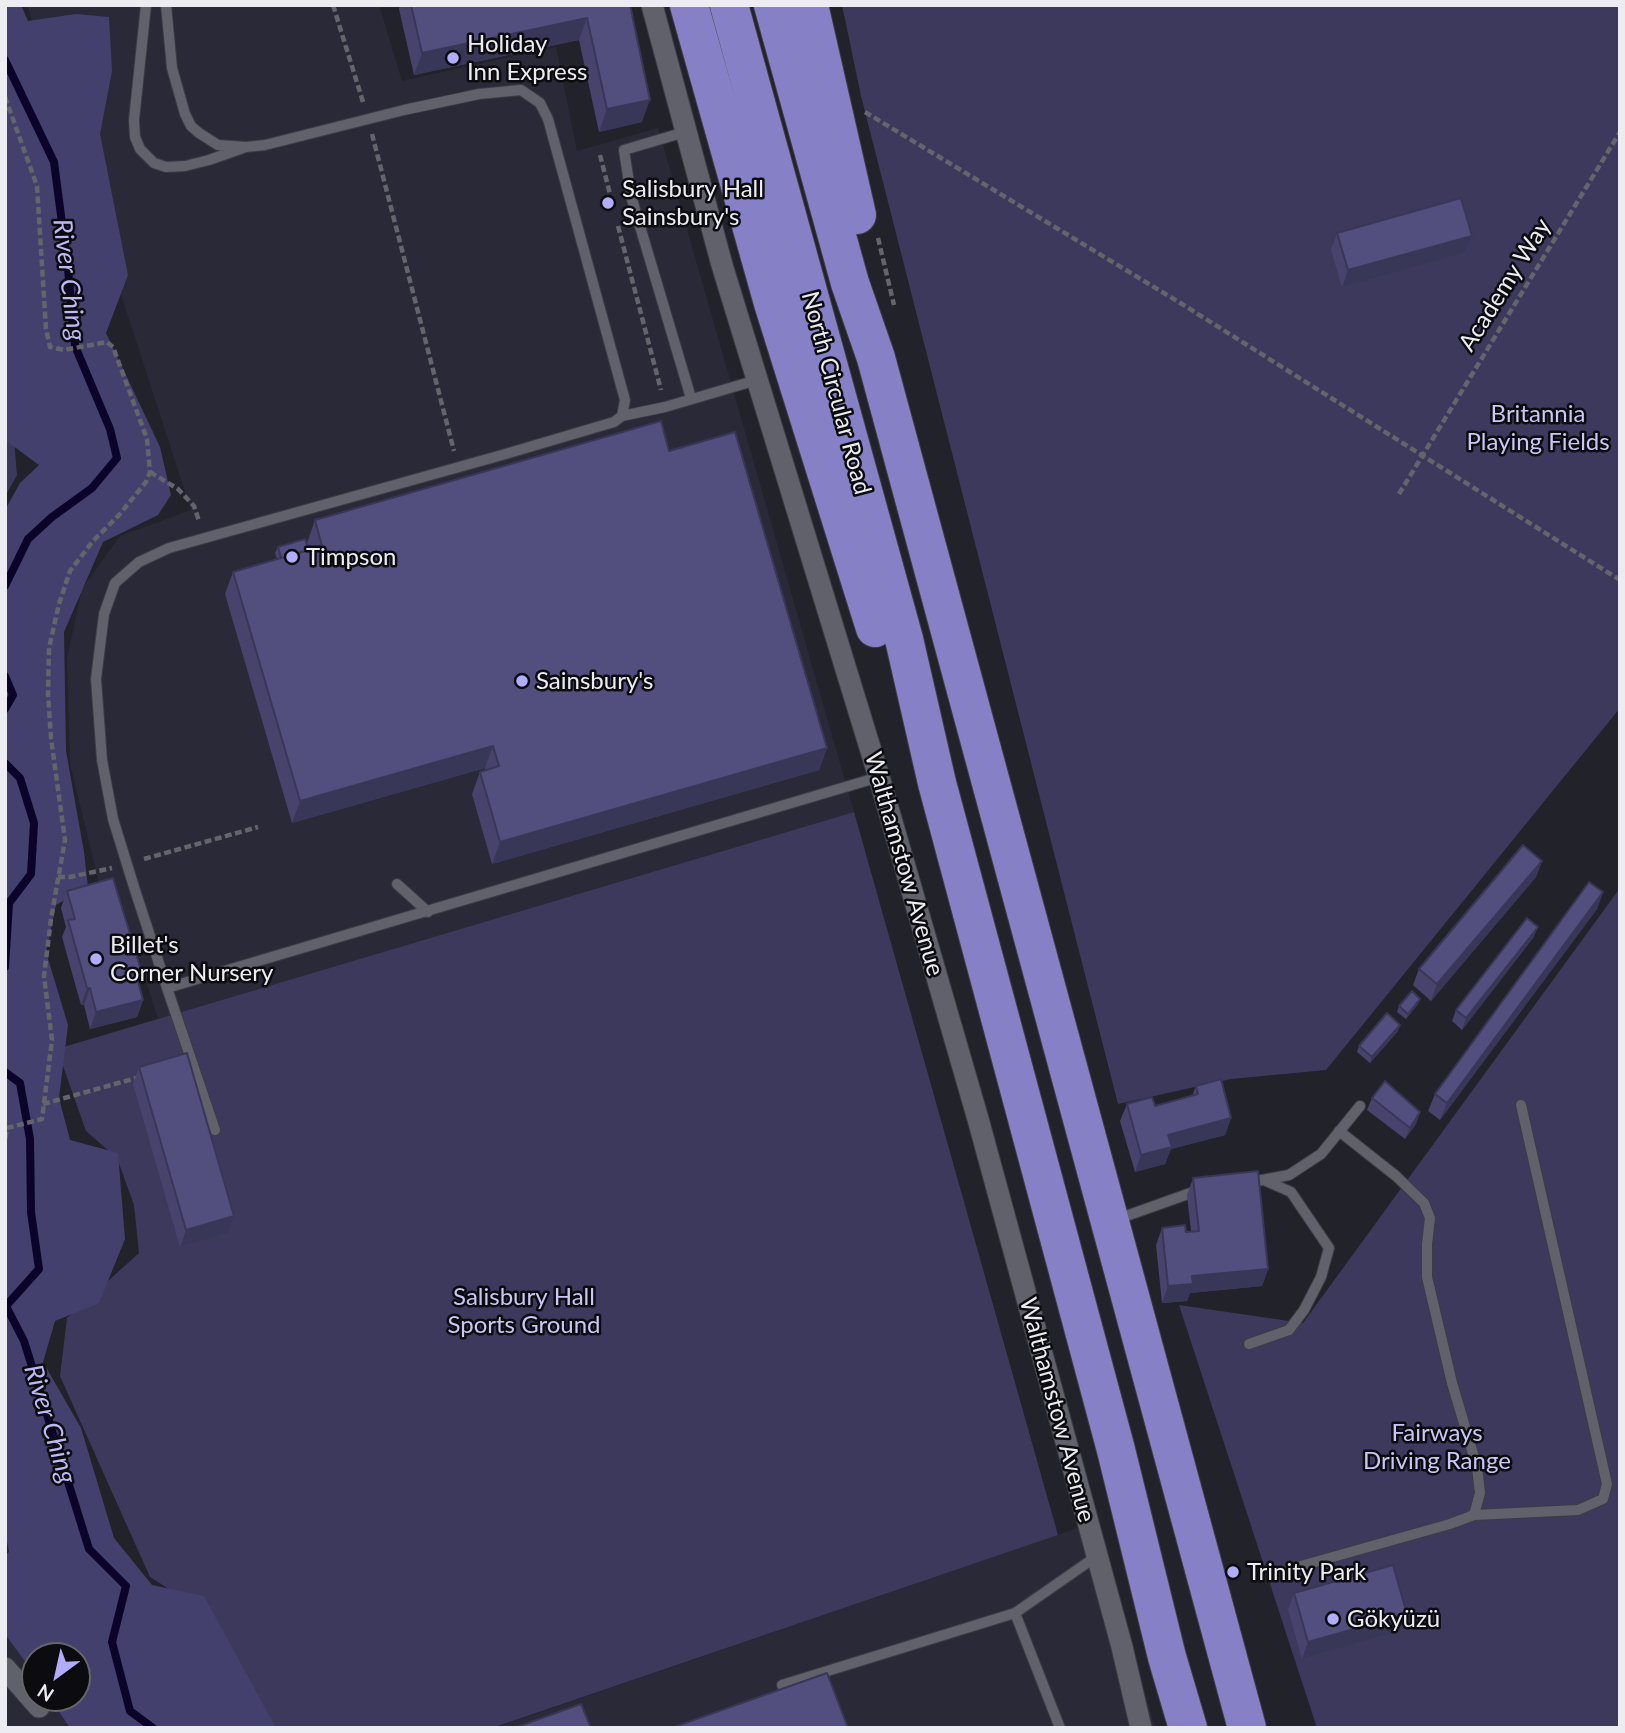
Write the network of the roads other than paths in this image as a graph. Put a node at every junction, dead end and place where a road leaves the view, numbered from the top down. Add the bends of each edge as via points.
1 (135, 5) edge
2 (166, 5) edge
3 (652, 5) edge
4 (689, 5) edge
5 (729, 5) edge
6 (773, 5) edge
7 (809, 5) edge
8 (145, 11) edge
9 (685, 132) junction
10 (246, 147) junction
11 (876, 358) junction
12 (757, 380) junction
13 (691, 398) junction
14 (622, 416) junction
15 (879, 778) junction
16 (937, 783) junction
17 (397, 884) dead end
18 (428, 912) junction
19 (167, 988) junction
20 (1521, 1105) dead end
21 (1360, 1106) dead end
22 (215, 1130) dead end
23 (1339, 1131) junction
24 (1264, 1180) junction
25 (1231, 1186) edge
26 (1211, 1188) edge
27 (1111, 1222) junction
28 (1249, 1344) dead end
29 (1474, 1515) junction
30 (1097, 1556) junction
31 (1290, 1569) dead end
32 (1015, 1613) junction
33 (5, 1668) edge
34 (782, 1685) dead end
35 (21, 1686) edge
36 (1060, 1728) edge
37 (1141, 1728) edge
38 (1188, 1728) edge
39 (1247, 1728) edge

1 - 8 lane
2 - 10 lane via 172,68 191,126 218,145
3 - 9 street, Walthamstow Avenue
4 - 16 highway via 773,303 896,698
5 - 16 highway, North Circular Road via 904,639
6 - 11 highway, North Circular Road via 850,283
7 - 11 highway via 872,282
8 - 10 lane via 134,120 135,138 143,154 154,163 179,167
9 - 12 street, Walthamstow Avenue
9 - 13 lane via 625,150 625,169
10 - 14 lane via 479,94 521,90 540,103 625,400
11 - 27 highway
12 - 13 lane
12 - 15 street, Walthamstow Avenue
13 - 14 lane
14 - 19 lane via 515,451 169,548 139,562 115,583 99,640 96,698 102,760 113,819
15 - 18 lane
15 - 30 street, Walthamstow Avenue
16 - 38 highway, Walthamstow Avenue
17 - 18 lane
18 - 19 lane
19 - 22 lane
20 - 29 lane via 1607,1484 1603,1499 1578,1510
21 - 23 lane
23 - 24 lane via 1321,1154 1289,1175
23 - 29 lane via 1396,1176 1424,1203 1430,1218 1427,1277 1476,1467 1480,1493
24 - 25 lane
24 - 28 lane via 1291,1192 1329,1248 1321,1277 1289,1330
26 - 27 lane
27 - 39 highway
29 - 31 lane
30 - 32 lane
30 - 37 street, Walthamstow Avenue
32 - 34 lane
32 - 36 lane
33 - 35 street

